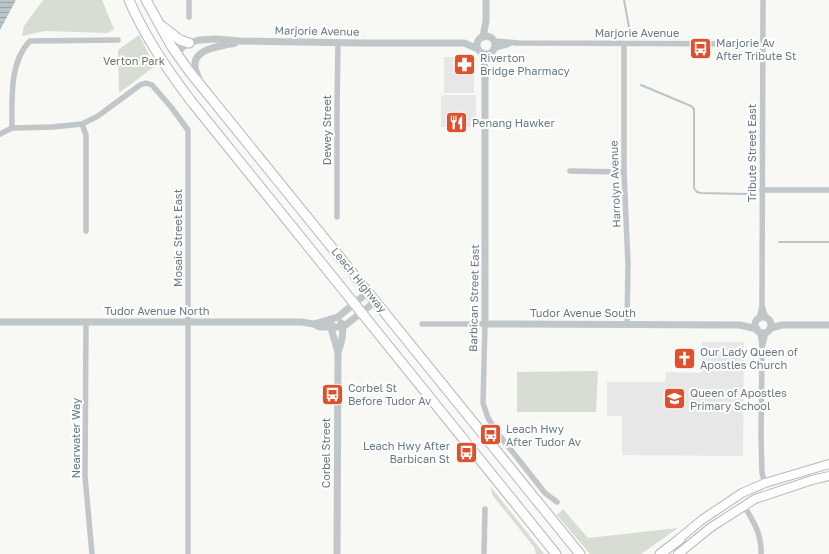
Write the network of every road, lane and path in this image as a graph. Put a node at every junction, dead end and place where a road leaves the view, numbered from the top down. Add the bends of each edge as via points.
1 (129, 0) edge
2 (146, 0) edge
3 (189, 0) edge
4 (486, 0) edge
5 (763, 0) edge
6 (189, 17) dead end
7 (157, 21) junction
8 (486, 21) junction
9 (482, 37) junction
10 (118, 40) dead end
11 (241, 41) junction
12 (338, 42) junction
13 (189, 43) junction
14 (464, 44) junction
15 (624, 44) junction
16 (762, 44) junction
17 (493, 45) junction
18 (480, 51) junction
19 (178, 55) junction
20 (485, 69) junction
21 (177, 82) junction
22 (203, 88) junction
23 (82, 124) junction
24 (12, 128) junction
25 (0, 134) edge
26 (570, 172) dead end
27 (624, 172) junction
28 (762, 190) junction
29 (829, 190) edge
30 (337, 217) dead end
31 (86, 231) dead end
32 (368, 292) junction
33 (376, 301) junction
34 (354, 304) junction
35 (362, 313) junction
36 (334, 318) junction
37 (0, 322) edge
38 (86, 322) junction
39 (188, 322) junction
40 (314, 324) junction
41 (422, 324) dead end
42 (485, 324) junction
43 (627, 324) junction
44 (763, 325) junction
45 (829, 325) edge
46 (343, 327) junction
47 (332, 328) junction
48 (338, 352) junction
49 (829, 464) edge
50 (829, 476) edge
51 (765, 483) junction
52 (557, 502) dead end
53 (744, 506) junction
54 (485, 509) dead end
55 (680, 538) joint
56 (92, 554) edge
57 (188, 554) edge
58 (337, 554) edge
59 (484, 554) edge
60 (556, 554) edge
61 (580, 554) edge
62 (662, 554) edge
63 (678, 554) edge
64 (761, 554) edge

1 - 21 highway, Leach Highway via 151,43
2 - 7 highway, Leach Highway
3 - 6 street
4 - 8 street
5 - 16 street, Tribute Street East
7 - 13 highway via 180,40
7 - 19 highway, Leach Highway
8 - 9 street
8 - 17 street
9 - 14 street, Marjorie Avenue
9 - 17 street, Marjorie Avenue
9 - 18 street via 477,44
10 - 24 street via 30,41 20,57 14,78
11 - 12 street, Marjorie Avenue
11 - 13 street, Marjorie Avenue via 216,39
11 - 22 street, Marjorie Avenue via 209,49 198,55 195,66
12 - 14 street, Marjorie Avenue
12 - 30 street, Dewey Street
13 - 19 street via 181,48
14 - 18 street, Marjorie Avenue
15 - 16 street, Marjorie Avenue
15 - 17 street, Marjorie Avenue
15 - 27 street, Harrolyn Avenue
16 - 28 street, Tribute Street East
17 - 18 street, Marjorie Avenue via 486,54
17 - 20 street, Barbican Street East
18 - 20 street, Barbican Street East
19 - 21 highway via 173,65
19 - 22 highway, Leach Highway
20 - 42 street, Barbican Street East
21 - 34 highway, Leach Highway
22 - 32 highway, Leach Highway
23 - 24 street
23 - 31 street via 86,135
23 - 39 street, Mosaic Street East via 146,83 152,85 188,130
24 - 25 street
26 - 27 street
27 - 43 street, Harrolyn Avenue via 628,264
28 - 29 street
28 - 44 street, Tribute Street East
32 - 33 highway, Leach Highway
32 - 34 street, Tudor Avenue North
33 - 35 street
33 - 61 highway, Leach Highway
34 - 35 highway, Leach Highway
34 - 36 street, Tudor Avenue North
35 - 46 street
35 - 60 highway, Leach Highway
36 - 40 street, Tudor Avenue North
36 - 46 street
36 - 47 street, Corbel Street
37 - 38 street, Tudor Avenue North
38 - 39 street, Tudor Avenue North
38 - 56 street, Nearwater Way via 85,476
39 - 40 street, Tudor Avenue North
39 - 57 street, Mosaic Street East
40 - 47 street, Tudor Avenue North
41 - 42 street, Tudor Avenue South
42 - 43 street, Tudor Avenue South
42 - 52 street, Barbican Street East via 483,403 488,418 545,493
43 - 44 street, Tudor Avenue South
44 - 45 street, Tudor Avenue South
44 - 51 street, Tribute Street East via 761,437
46 - 47 street, Tudor Avenue North
46 - 48 street, Corbel Street
47 - 48 street, Corbel Street
48 - 58 street, Corbel Street
49 - 51 main road
50 - 53 main road via 760,498
51 - 55 main road via 728,502
53 - 63 main road
53 - 64 street via 760,537
54 - 59 street
55 - 62 highway

